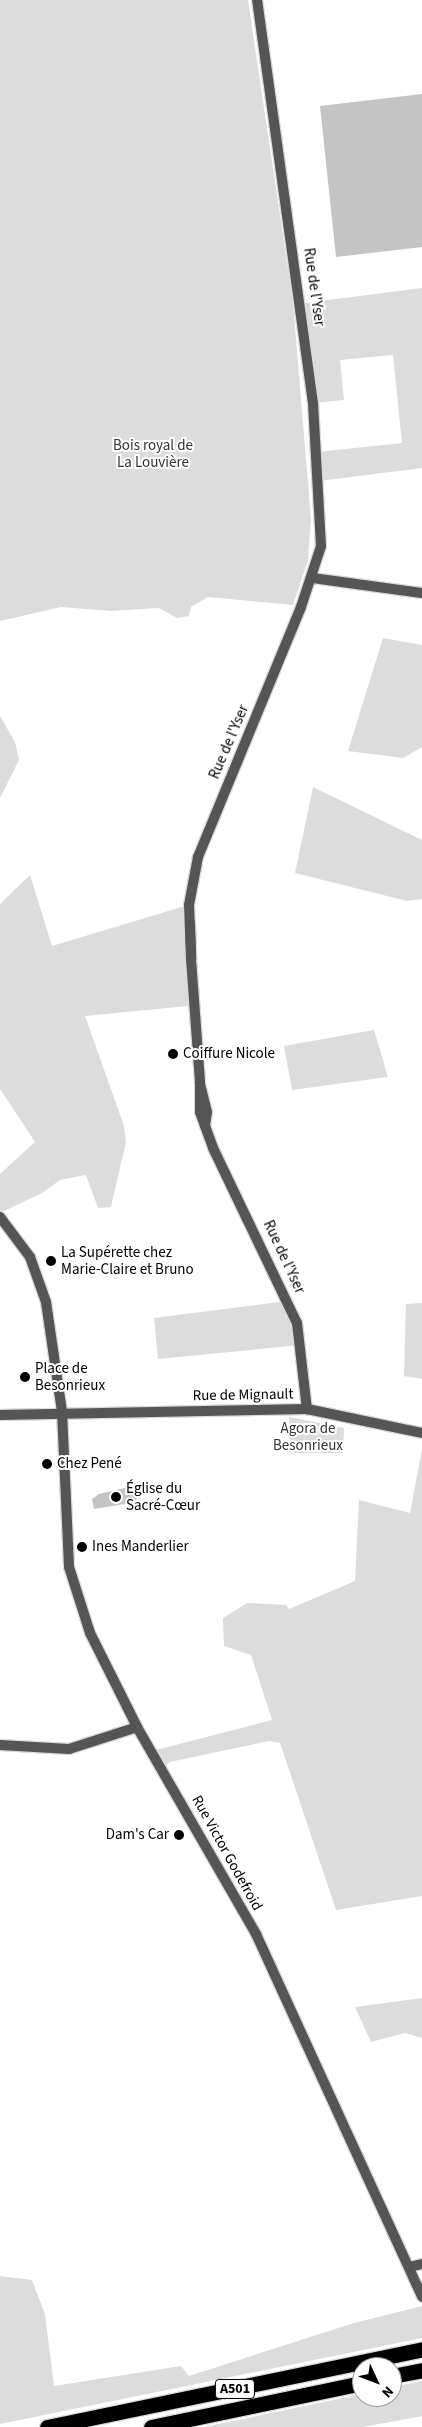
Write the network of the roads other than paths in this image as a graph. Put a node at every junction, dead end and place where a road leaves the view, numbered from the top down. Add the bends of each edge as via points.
1 (257, 0) edge
2 (312, 578) junction
3 (422, 593) edge
4 (0, 1217) edge
5 (307, 1409) junction
6 (62, 1412) junction
7 (0, 1415) edge
8 (422, 1433) edge
9 (137, 1727) junction
10 (0, 1745) edge
11 (422, 2264) edge
12 (409, 2267) junction
13 (422, 2297) edge
14 (422, 2350) edge
15 (422, 2370) edge
16 (402, 2374) edge
17 (352, 2385) edge
18 (47, 2427) edge
19 (151, 2427) edge

1 - 2 street, Rue de l'Yser via 313,403 322,523 321,546
2 - 3 street
2 - 5 street, Rue de l'Yser via 198,857 191,888 190,923 200,1083 207,1112 206,1126 297,1324
4 - 6 street, Rue Victor Godefroid via 30,1257 41,1281
5 - 6 street, Rue de Mignault
5 - 8 street, Rue de Mignault
6 - 7 street, Rue de Mignault
6 - 9 street, Rue Victor Godefroid via 65,1525 72,1584 90,1633
9 - 10 street via 69,1749
9 - 12 street, Rue Victor Godefroid via 256,1934
11 - 12 street
12 - 13 street, Rue Victor Godefroid
14 - 18 highway, A501
15 - 16 highway
17 - 19 highway, A501

